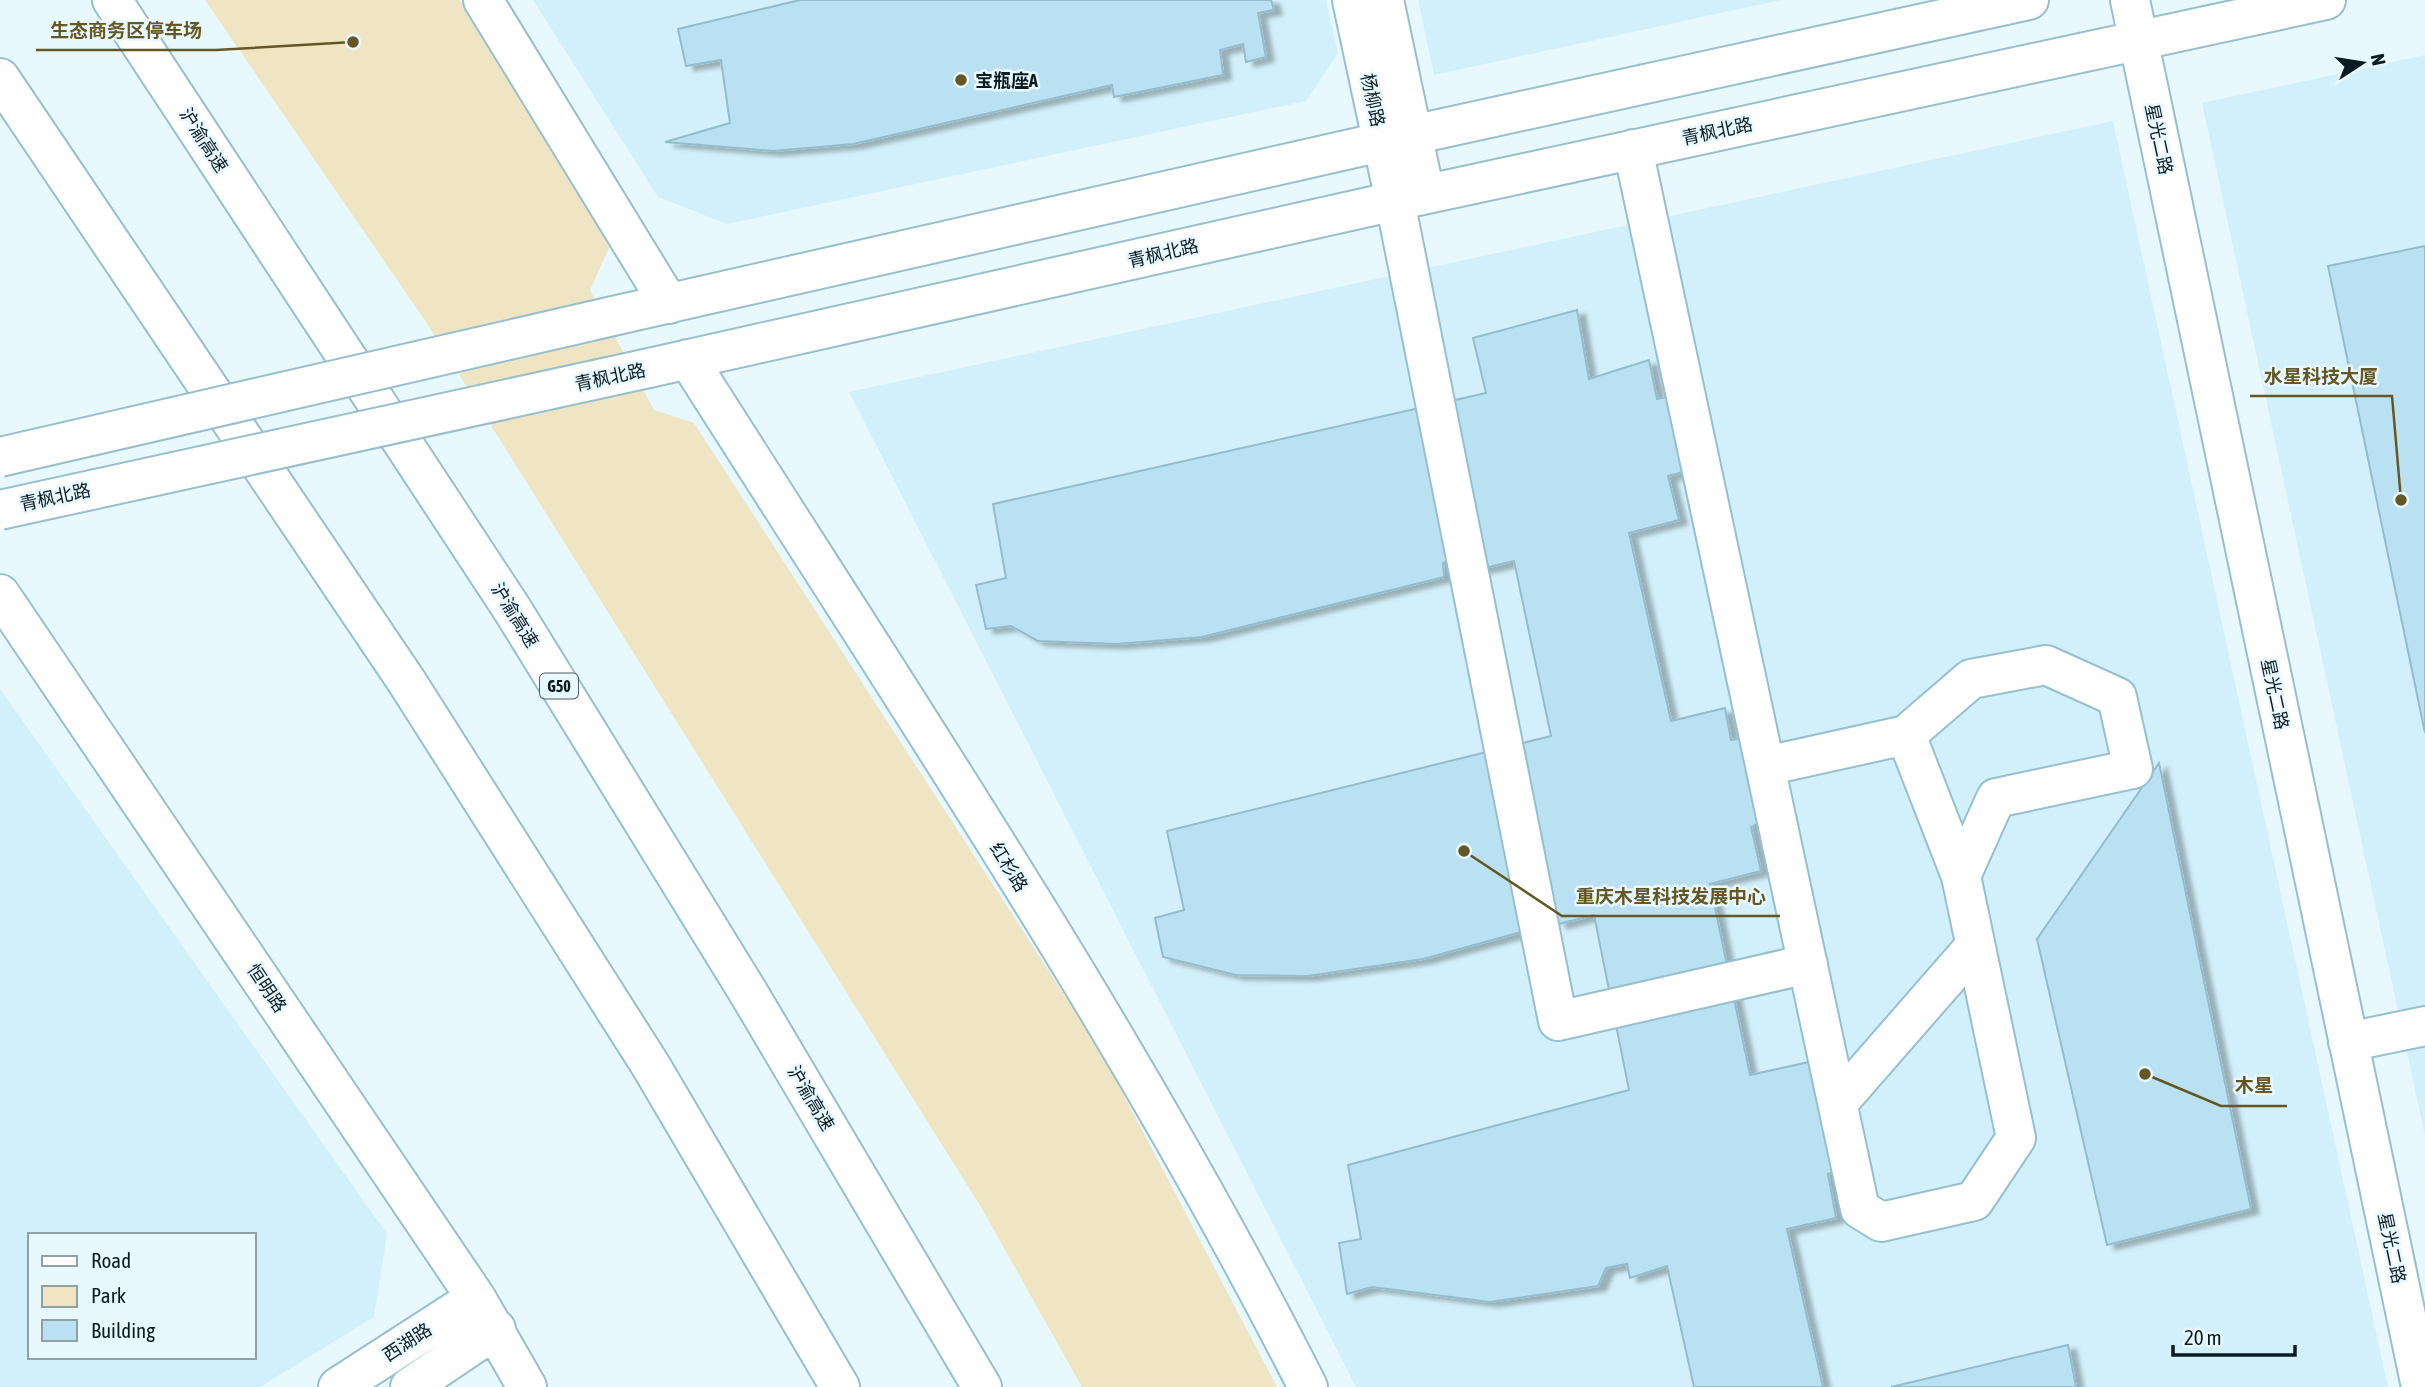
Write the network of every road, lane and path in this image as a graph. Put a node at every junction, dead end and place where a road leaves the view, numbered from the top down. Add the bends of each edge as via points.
1 (112, 0) edge
2 (483, 0) edge
3 (1352, 0) edge
4 (1384, 0) edge
5 (2029, 0) edge
6 (2130, 0) edge
7 (2326, 0) edge
8 (2139, 41) junction
9 (0, 78) edge
10 (1397, 138) junction
11 (1633, 149) junction
12 (1410, 197) junction
13 (668, 304) junction
14 (688, 359) junction
15 (0, 457) edge
16 (0, 510) edge
17 (0, 594) edge
18 (1906, 735) junction
19 (1766, 766) junction
20 (1961, 876) junction
21 (1975, 946) junction
22 (1808, 964) junction
23 (2425, 1026) edge
24 (2348, 1042) junction
25 (1838, 1103) junction
26 (476, 1298) junction
27 (496, 1329) junction
28 (338, 1387) edge
29 (411, 1387) edge
30 (527, 1387) edge
31 (840, 1387) edge
32 (982, 1387) edge
33 (1308, 1387) edge
34 (2421, 1387) edge

1 - 32 main road, 沪渝高速 / G50 via 512,609 748,992
2 - 13 main road
3 - 10 main road, 杨柳路
4 - 10 main road, 杨柳路
5 - 10 main road
6 - 8 main road, 星光二路
7 - 8 main road, 青枫北路
8 - 11 main road, 青枫北路
8 - 24 main road, 星光二路
9 - 31 main road via 422,705 651,1066
10 - 12 main road, 杨柳路
10 - 13 main road
11 - 12 main road, 青枫北路
11 - 19 main road
12 - 14 main road, 青枫北路
12 - 22 main road, 杨柳路 via 1558,1021
13 - 15 main road, bridge
14 - 16 main road, 青枫北路, bridge
14 - 33 main road, 红杉路 via 1119,1041 1250,1273
17 - 26 main road, 恒明路
18 - 19 main road
18 - 20 main road
18 - 20 main road via 1970,679 2046,665 2117,697 2133,769 1996,797
19 - 22 main road
20 - 21 main road
21 - 25 main road
21 - 25 main road via 2016,1138 1974,1201 1881,1222 1860,1209
22 - 25 main road
23 - 24 main road
24 - 34 main road, 星光二路
26 - 27 main road, 恒明路
26 - 28 main road, 西湖路
27 - 29 main road
27 - 30 main road, 恒明路

